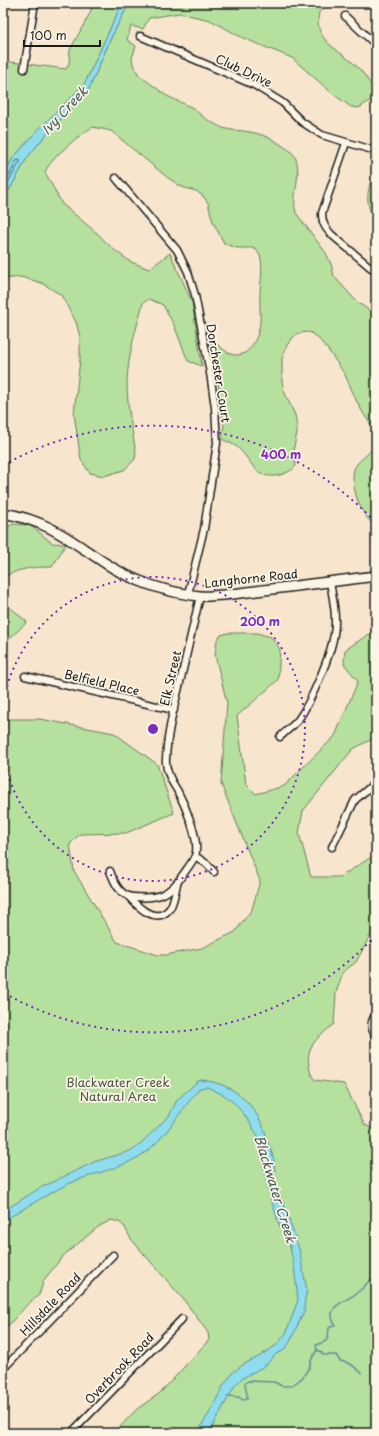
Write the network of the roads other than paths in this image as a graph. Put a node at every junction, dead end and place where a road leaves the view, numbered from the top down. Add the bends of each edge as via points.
1 (35, 3) edge
2 (345, 16) dead end
3 (140, 36) dead end
4 (376, 45) edge
5 (24, 69) dead end
6 (346, 143) junction
7 (376, 151) edge
8 (116, 178) dead end
9 (376, 272) edge
10 (3, 513) edge
11 (376, 576) edge
12 (330, 582) junction
13 (188, 594) junction
14 (200, 596) junction
15 (25, 676) dead end
16 (174, 710) junction
17 (280, 737) dead end
18 (376, 782) edge
19 (332, 847) dead end
20 (195, 856) junction
21 (110, 871) dead end
22 (214, 872) dead end
23 (177, 884) junction
24 (128, 896) junction
25 (376, 1015) edge
26 (376, 1037) edge
27 (113, 1255) dead end
28 (182, 1319) dead end
29 (3, 1369) edge
30 (71, 1433) edge

1 - 5 street
2 - 4 street
3 - 6 street, Club Drive via 254,85 283,103 312,129
6 - 7 street, Club Drive
6 - 9 street via 322,213 323,223 332,235
8 - 13 street, Dorchester Court via 176,250 188,272 210,373 217,443 204,530
10 - 13 main road, Langhorne Road via 30,518 56,530 106,564 144,582
11 - 12 main road, Langhorne Road
12 - 14 main road, Langhorne Road
12 - 17 street via 335,612 334,635 326,663 298,720
13 - 14 main road, Langhorne Road
14 - 16 street, Elk Street
15 - 16 street, Belfield Place
16 - 20 street, Elk Street via 165,762 170,778 183,802 193,833
18 - 19 street via 355,800
20 - 22 street
20 - 23 street
21 - 24 street via 117,887
23 - 24 street via 160,896
23 - 24 street via 171,907 166,913 158,916 142,910
25 - 26 street via 371,1024
27 - 29 street, Hillsdale Road
28 - 30 street, Overbrook Road

